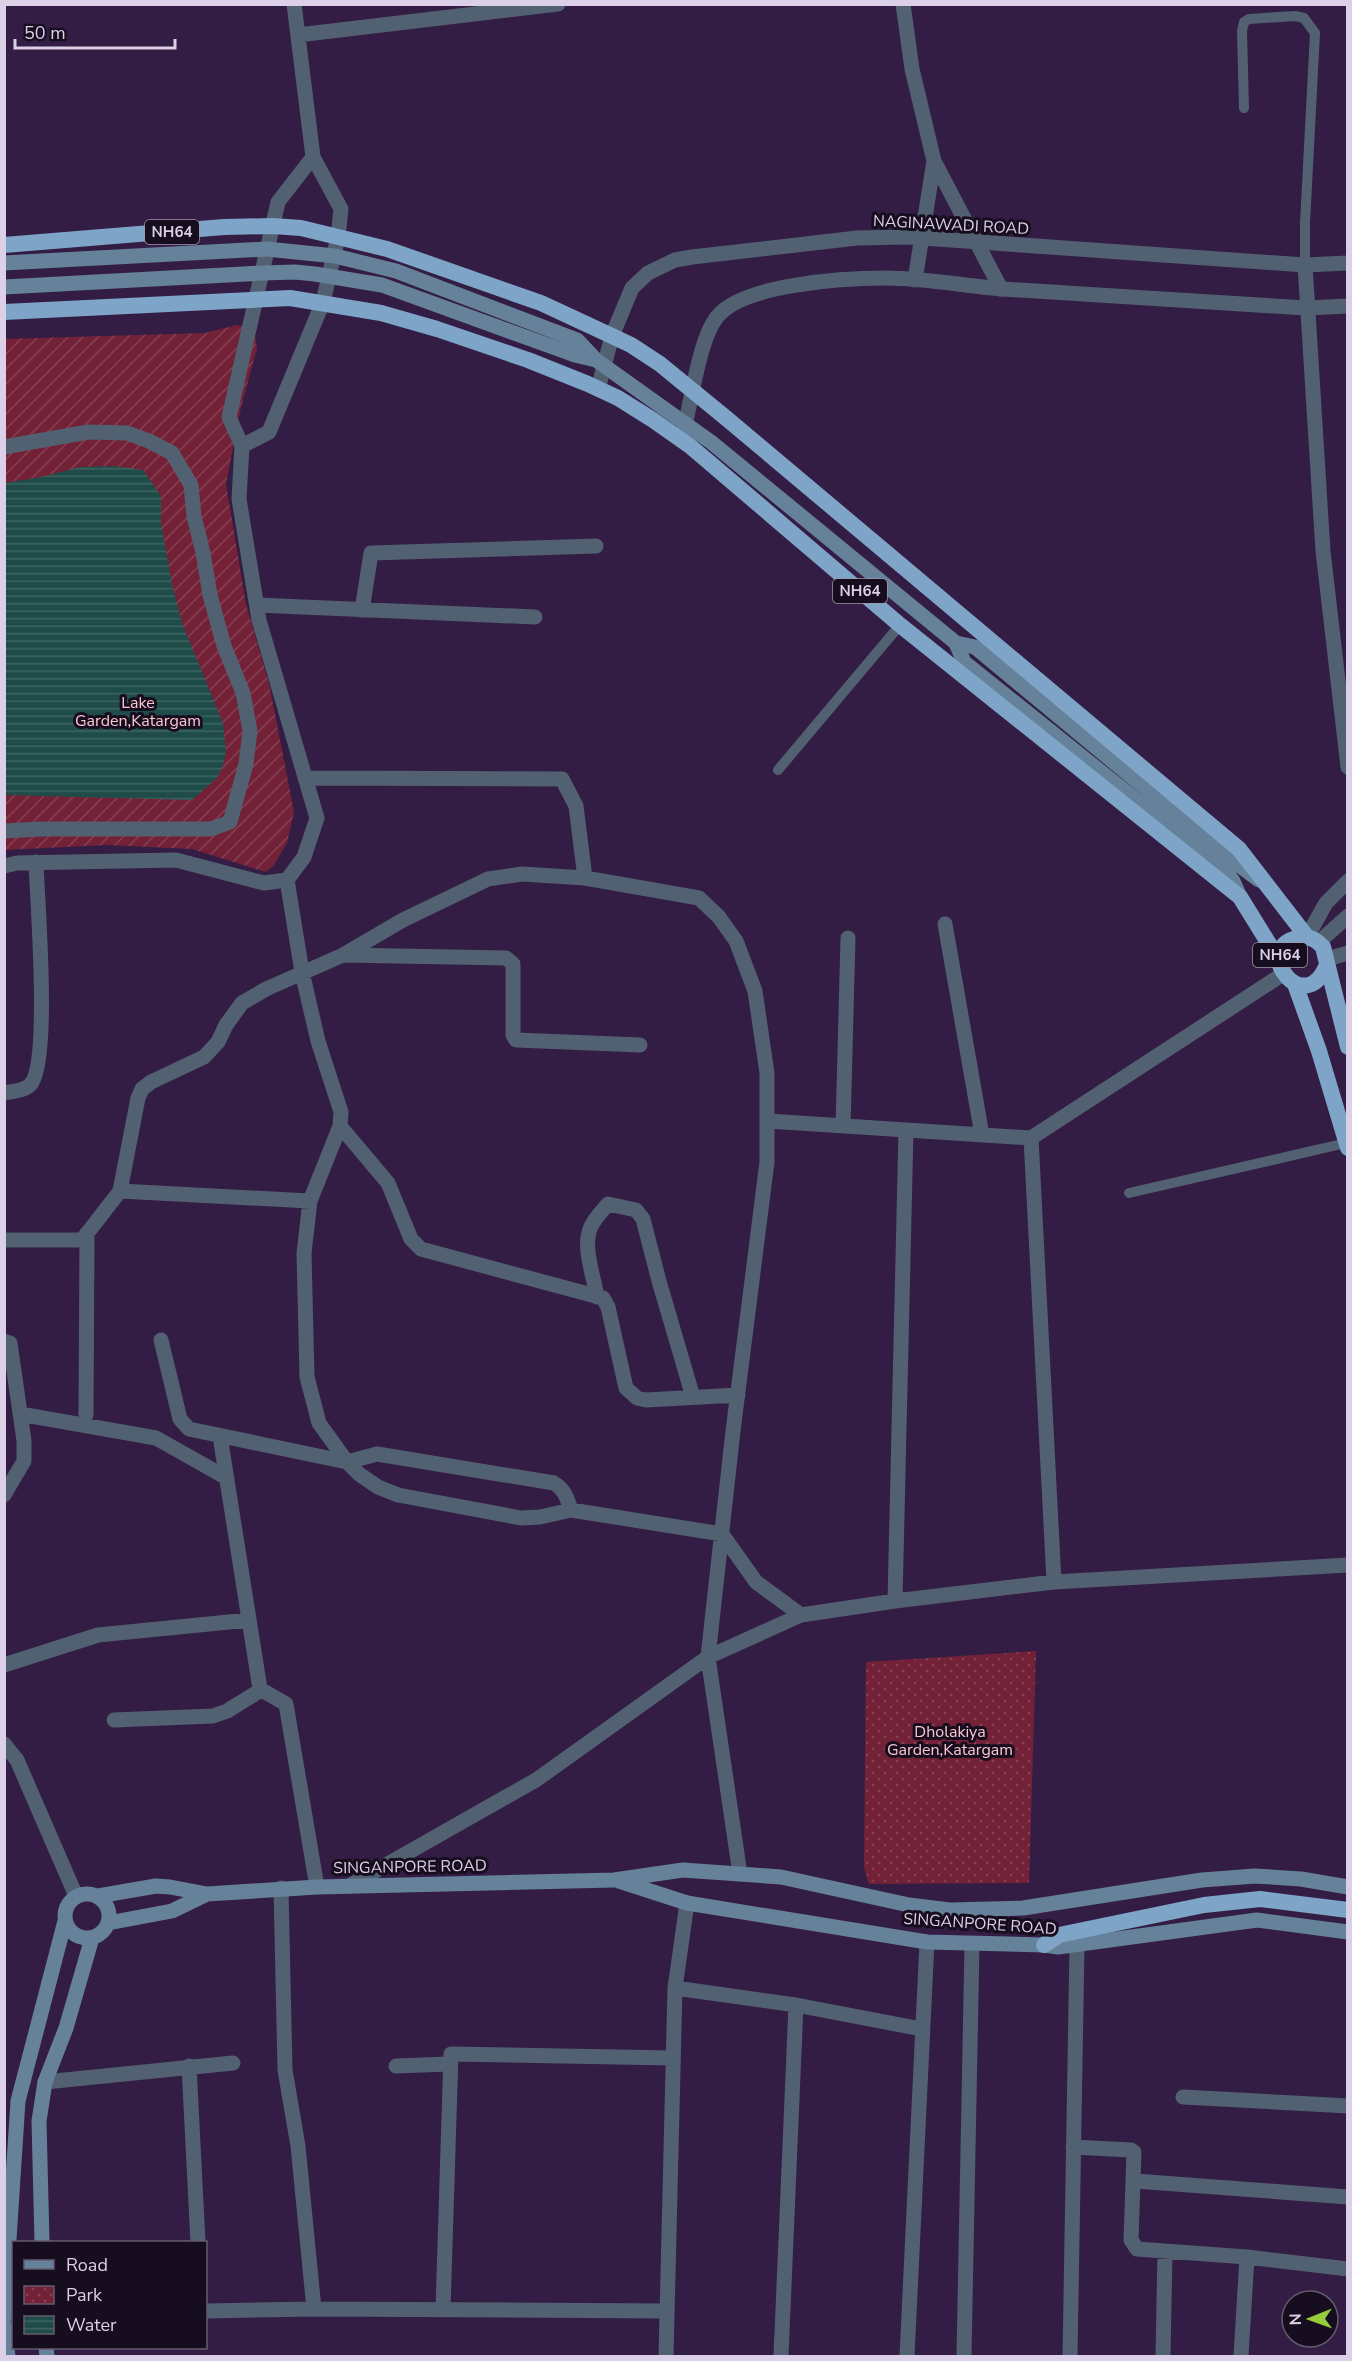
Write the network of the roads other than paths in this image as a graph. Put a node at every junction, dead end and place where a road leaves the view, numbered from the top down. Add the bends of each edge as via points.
1 (294, 4) edge
2 (558, 4) edge
3 (903, 4) edge
4 (298, 35) junction
5 (1244, 108) dead end
6 (313, 157) junction
7 (934, 161) junction
8 (273, 226) junction
9 (338, 237) junction
10 (921, 239) junction
11 (977, 243) junction
12 (4, 245) edge
13 (267, 249) junction
14 (335, 256) junction
15 (4, 263) edge
16 (1347, 263) edge
17 (1305, 265) junction
18 (263, 273) junction
19 (330, 276) junction
20 (915, 280) junction
21 (4, 287) edge
22 (1001, 289) junction
23 (256, 299) junction
24 (322, 302) junction
25 (1347, 306) edge
26 (1306, 308) junction
27 (4, 312) edge
28 (612, 336) junction
29 (601, 363) junction
30 (598, 389) junction
31 (694, 392) junction
32 (686, 422) junction
33 (681, 440) junction
34 (242, 446) junction
35 (4, 447) edge
36 (596, 546) dead end
37 (256, 604) junction
38 (362, 610) junction
39 (535, 617) dead end
40 (900, 625) junction
41 (956, 643) junction
42 (1347, 766) edge
43 (778, 770) dead end
44 (305, 778) junction
45 (4, 831) edge
46 (36, 862) junction
47 (4, 866) edge
48 (585, 878) junction
49 (287, 880) junction
50 (1347, 881) edge
51 (1267, 885) junction
52 (1240, 897) junction
53 (1347, 916) edge
54 (945, 924) dead end
55 (1347, 929) edge
56 (848, 938) dead end
57 (1313, 940) junction
58 (1347, 953) edge
59 (343, 955) junction
60 (1327, 963) junction
61 (302, 972) junction
62 (1286, 973) junction
63 (640, 1045) dead end
64 (1347, 1047) edge
65 (4, 1093) edge
66 (768, 1121) junction
67 (340, 1126) junction
68 (843, 1126) junction
69 (906, 1130) junction
70 (982, 1135) junction
71 (1031, 1138) junction
72 (1347, 1145) edge
73 (120, 1191) junction
74 (1130, 1193) dead end
75 (310, 1201) junction
76 (87, 1233) junction
77 (4, 1240) edge
78 (597, 1297) junction
79 (161, 1340) dead end
80 (4, 1341) edge
81 (738, 1395) junction
82 (693, 1397) junction
83 (20, 1413) junction
84 (86, 1415) dead end
85 (220, 1436) junction
86 (347, 1462) junction
87 (227, 1478) junction
88 (4, 1495) edge
89 (571, 1510) junction
90 (722, 1534) junction
91 (1347, 1565) edge
92 (1054, 1582) junction
93 (896, 1601) junction
94 (801, 1615) junction
95 (249, 1620) junction
96 (708, 1657) junction
97 (4, 1665) edge
98 (261, 1690) junction
99 (114, 1720) dead end
100 (4, 1744) edge
101 (11, 1759) edge
102 (740, 1874) junction
103 (614, 1880) junction
104 (349, 1886) junction
105 (317, 1887) junction
106 (1347, 1887) edge
107 (281, 1888) junction
108 (207, 1894) junction
109 (76, 1896) junction
110 (98, 1896) junction
111 (687, 1903) junction
112 (1347, 1910) edge
113 (65, 1921) junction
114 (108, 1923) junction
115 (1347, 1932) edge
116 (92, 1938) junction
117 (927, 1942) junction
118 (972, 1944) junction
119 (1044, 1945) junction
120 (1077, 1946) junction
121 (675, 1988) junction
122 (796, 2005) junction
123 (922, 2029) junction
124 (673, 2058) junction
125 (232, 2063) dead end
126 (449, 2064) junction
127 (189, 2066) junction
128 (396, 2066) dead end
129 (45, 2082) junction
130 (1183, 2097) dead end
131 (1347, 2106) edge
132 (1074, 2147) junction
133 (1135, 2181) junction
134 (1347, 2197) edge
135 (42, 2241) edge
136 (198, 2241) edge
137 (1165, 2252) junction
138 (1247, 2257) junction
139 (1347, 2269) edge
140 (314, 2309) junction
141 (443, 2310) junction
142 (207, 2311) edge
143 (667, 2311) junction
144 (4, 2316) edge
145 (4, 2325) edge
146 (8, 2356) edge
147 (666, 2356) edge
148 (781, 2356) edge
149 (907, 2356) edge
150 (964, 2356) edge
151 (1070, 2356) edge
152 (1163, 2356) edge
153 (1241, 2356) edge

1 - 4 street
2 - 4 street
3 - 7 street via 912,69
4 - 6 street
5 - 17 lane via 1244,22 1304,18 1315,33
6 - 8 street via 278,202
6 - 9 street via 341,209
7 - 10 street
7 - 11 street
8 - 9 highway, NH64
8 - 12 highway, NH64
8 - 13 street
9 - 14 street
9 - 28 highway, NH64 via 387,249 540,303
10 - 11 street, NAGINAWADI ROAD
10 - 20 street
10 - 28 street, NAGINAWADI ROAD via 857,238 675,260 648,273 632,288
11 - 17 street, NAGINAWADI ROAD
11 - 22 street
13 - 14 main road
13 - 15 main road
13 - 18 street
14 - 19 street
14 - 29 main road via 396,271 577,340
16 - 17 street, NAGINAWADI ROAD
17 - 26 street
18 - 19 main road
18 - 21 main road
18 - 23 street
19 - 24 street
19 - 29 main road via 382,285
20 - 22 street
20 - 31 street via 811,282 769,291 729,306 716,317 706,340
22 - 26 street
23 - 24 highway, NH64
23 - 27 highway, NH64
23 - 34 street via 229,417
24 - 30 highway, NH64 via 437,328
24 - 34 street via 268,432
25 - 26 street
26 - 42 street via 1323,550
28 - 29 street, NAGINAWADI ROAD
28 - 31 highway, NH64 via 660,364
29 - 30 street, NAGINAWADI ROAD
29 - 32 main road
30 - 33 highway, NH64
31 - 32 street
31 - 51 highway, NH64 via 1239,849
32 - 33 street
32 - 41 main road
33 - 40 highway, NH64
34 - 37 street via 239,499
35 - 45 street via 88,432 128,433 172,453 191,485 210,595 224,646 243,693 249,731 246,764 230,822 211,829
36 - 38 street via 371,553
37 - 38 street
37 - 44 street
38 - 39 street
40 - 43 lane
40 - 52 highway, NH64
41 - 51 main road via 975,647
41 - 52 main road via 963,662 1227,873
44 - 48 street via 562,779 576,806
44 - 49 street via 317,818 304,857
46 - 47 street
46 - 49 street via 176,860 264,883
46 - 65 street via 42,1025 38,1070 32,1084
48 - 59 street via 522,874 488,879 403,920
48 - 66 street via 699,898 719,917 736,941 755,991 767,1073
49 - 61 street
50 - 57 street via 1326,903
51 - 57 highway, NH64
52 - 62 highway, NH64
53 - 57 street
54 - 70 street
55 - 57 street
56 - 68 street
57 - 60 highway, NH64
57 - 62 highway, NH64 via 1299,937 1285,945
58 - 60 street
59 - 61 street
59 - 63 street via 506,958 513,964 516,1041
60 - 62 highway, NH64 via 1318,980 1311,984
60 - 64 highway, NH64
61 - 67 street via 318,1041 341,1112
61 - 73 street via 242,1003 204,1057 142,1089
62 - 71 street
62 - 72 highway, NH64 via 1319,1050
66 - 68 street
66 - 81 street via 767,1162
67 - 75 street
67 - 78 street via 388,1183 411,1239 421,1249
68 - 69 street
69 - 70 street
69 - 93 street
70 - 71 street
71 - 92 street
72 - 74 lane
73 - 75 street
73 - 76 street
75 - 86 street via 304,1253 307,1377 319,1423
76 - 77 street via 82,1240
76 - 84 street
78 - 82 street via 603,1298 608,1307 626,1388 631,1394 646,1400
78 - 82 street via 588,1248 592,1224 608,1204 636,1210 643,1219
79 - 85 street via 183,1424
80 - 83 street via 10,1342
81 - 82 street
81 - 90 street
83 - 87 street via 156,1438
83 - 88 street via 24,1461
85 - 86 street
85 - 87 street
86 - 89 street via 378,1487 398,1495 521,1518
86 - 89 street via 377,1454 554,1483 561,1488
87 - 95 street
89 - 90 street
90 - 94 street via 756,1582
90 - 96 street
91 - 92 street
92 - 93 street
93 - 94 street
94 - 96 street
95 - 97 street via 98,1635
95 - 98 street
96 - 102 street
96 - 104 street via 536,1780
98 - 99 street via 213,1716
98 - 105 street via 286,1704
100 - 101 street
101 - 109 street
102 - 103 main road, SINGANPORE ROAD via 682,1870
102 - 106 main road, SINGANPORE ROAD via 781,1877 909,1905 974,1910 1023,1908 1202,1880 1255,1876
103 - 104 main road, SINGANPORE ROAD
103 - 111 main road, SINGANPORE ROAD
104 - 105 main road, SINGANPORE ROAD
105 - 107 main road, SINGANPORE ROAD
107 - 108 main road, SINGANPORE ROAD
107 - 140 street via 285,2070 298,2146
108 - 110 main road, SINGANPORE ROAD via 156,1886
108 - 114 main road, SINGANPORE ROAD via 172,1911
109 - 110 main road
109 - 113 main road via 66,1907
110 - 114 main road via 108,1908
111 - 117 main road, SINGANPORE ROAD
111 - 121 street
112 - 119 highway via 1260,1899 1204,1905 1059,1935
113 - 116 main road via 78,1936
113 - 144 main road via 18,2100
114 - 116 main road
115 - 120 main road, SINGANPORE ROAD via 1257,1920
116 - 129 main road via 66,2028
117 - 118 main road, SINGANPORE ROAD
117 - 123 street
118 - 119 main road, SINGANPORE ROAD
118 - 150 street
119 - 120 main road, SINGANPORE ROAD
120 - 132 street
121 - 122 street
121 - 124 street
122 - 123 street
122 - 148 street
123 - 149 street
124 - 126 street via 455,2053 451,2054
124 - 143 street
125 - 127 street
126 - 128 street
126 - 141 street
127 - 129 street
127 - 136 street
129 - 135 main road via 39,2121
130 - 131 street
132 - 133 street via 1133,2151
132 - 151 street
133 - 134 street
133 - 137 street via 1132,2244 1137,2249
137 - 138 street
137 - 152 street
138 - 139 street
138 - 153 street
140 - 141 street
140 - 142 street
141 - 143 street
143 - 147 street
145 - 146 main road

